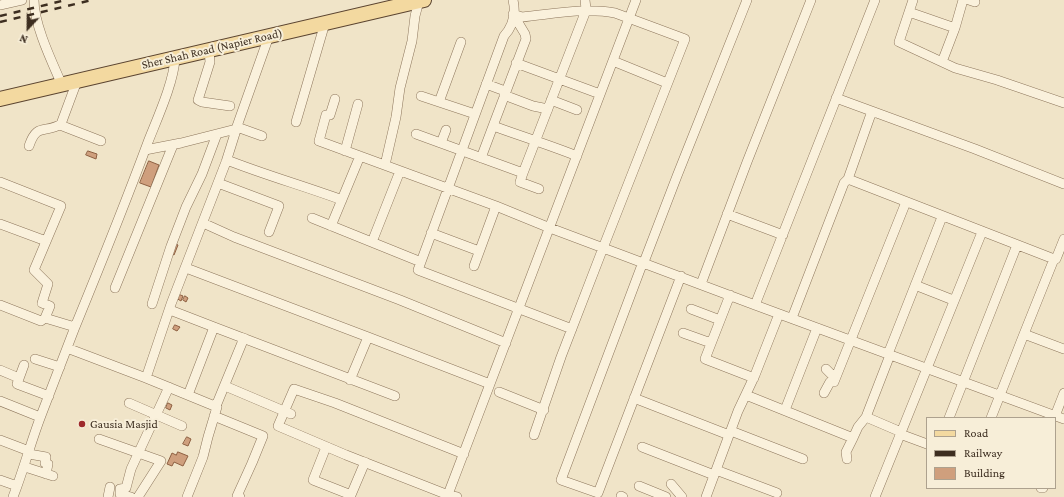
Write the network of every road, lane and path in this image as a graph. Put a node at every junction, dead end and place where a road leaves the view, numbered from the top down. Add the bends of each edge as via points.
1 (22, 0) edge
2 (34, 0) edge
3 (398, 0) edge
4 (421, 0) edge
5 (513, 0) edge
6 (585, 0) edge
7 (636, 0) edge
8 (746, 0) edge
9 (811, 0) edge
10 (875, 0) edge
11 (913, 0) edge
12 (964, 0) edge
13 (0, 5) edge
14 (586, 11) junction
15 (909, 12) junction
16 (513, 14) junction
17 (629, 18) junction
18 (325, 23) junction
19 (955, 28) junction
20 (269, 36) junction
21 (461, 42) dead end
22 (209, 50) junction
23 (175, 58) junction
24 (612, 61) junction
25 (516, 62) junction
26 (942, 62) junction
27 (560, 78) junction
28 (60, 81) junction
29 (77, 81) junction
30 (667, 83) junction
31 (486, 84) junction
32 (0, 90) edge
33 (505, 93) junction
34 (600, 94) junction
35 (421, 96) dead end
36 (836, 98) junction
37 (0, 99) edge
38 (335, 99) dead end
39 (439, 102) junction
40 (1064, 103) edge
41 (358, 104) dead end
42 (549, 105) junction
43 (230, 106) dead end
44 (577, 110) dead end
45 (872, 111) junction
46 (475, 114) junction
47 (296, 122) dead end
48 (60, 125) junction
49 (493, 126) junction
50 (237, 127) junction
51 (446, 130) dead end
52 (216, 134) junction
53 (416, 134) dead end
54 (262, 136) dead end
55 (536, 140) junction
56 (101, 141) dead end
57 (441, 143) junction
58 (173, 145) junction
59 (29, 146) dead end
60 (145, 150) junction
61 (461, 150) junction
62 (345, 151) junction
63 (360, 156) junction
64 (577, 156) junction
65 (481, 158) junction
66 (227, 160) junction
67 (385, 165) junction
68 (400, 171) junction
69 (523, 173) junction
70 (848, 180) junction
71 (0, 182) edge
72 (218, 183) junction
73 (1064, 184) edge
74 (447, 189) junction
75 (539, 189) dead end
76 (342, 200) junction
77 (906, 202) junction
78 (496, 206) junction
79 (727, 214) junction
80 (942, 217) junction
81 (312, 218) dead end
82 (203, 223) junction
83 (0, 224) edge
84 (331, 226) junction
85 (550, 228) junction
86 (269, 232) dead end
87 (982, 232) junction
88 (431, 233) junction
89 (783, 235) junction
90 (1064, 239) edge
91 (46, 241) junction
92 (372, 242) junction
93 (1017, 245) junction
94 (603, 248) junction
95 (480, 251) junction
96 (1058, 260) edge
97 (421, 262) junction
98 (643, 262) junction
99 (474, 266) dead end
100 (186, 268) junction
101 (681, 276) junction
102 (700, 284) junction
103 (915, 285) junction
104 (115, 288) dead end
105 (730, 295) junction
106 (953, 300) junction
107 (152, 304) dead end
108 (755, 304) junction
109 (0, 305) edge
110 (519, 309) junction
111 (692, 309) dead end
112 (170, 310) junction
113 (779, 314) junction
114 (45, 318) junction
115 (792, 318) junction
116 (720, 320) junction
117 (75, 327) junction
118 (214, 327) junction
119 (817, 328) junction
120 (572, 329) junction
121 (683, 333) dead end
122 (1024, 334) junction
123 (368, 337) junction
124 (244, 338) junction
125 (851, 341) junction
126 (506, 343) junction
127 (711, 343) junction
128 (67, 348) junction
129 (1064, 349) edge
130 (889, 355) junction
131 (35, 359) dead end
132 (24, 365) dead end
133 (60, 367) junction
134 (926, 368) junction
135 (826, 369) dead end
136 (0, 370) edge
137 (19, 378) junction
138 (146, 378) junction
139 (754, 378) junction
140 (835, 378) junction
141 (350, 380) junction
142 (963, 382) junction
143 (490, 384) junction
144 (225, 386) junction
145 (169, 387) junction
146 (499, 392) dead end
147 (824, 393) dead end
148 (1064, 394) edge
149 (188, 395) junction
150 (746, 395) junction
151 (1000, 395) junction
152 (49, 396) junction
153 (395, 396) dead end
154 (634, 398) junction
155 (0, 401) edge
156 (129, 403) dead end
157 (216, 406) junction
158 (544, 410) junction
159 (785, 410) junction
160 (288, 413) junction
161 (156, 415) junction
162 (214, 416) junction
163 (1053, 416) edge
164 (40, 417) junction
165 (866, 417) junction
166 (949, 417) edge
167 (991, 417) edge
168 (182, 426) dead end
169 (730, 433) junction
170 (900, 433) junction
171 (534, 435) dead end
172 (853, 438) junction
173 (99, 439) dead end
174 (0, 440) edge
175 (926, 444) edge
176 (326, 447) junction
177 (642, 447) dead end
178 (29, 453) junction
179 (138, 454) junction
180 (464, 454) junction
181 (802, 459) dead end
182 (847, 459) dead end
183 (365, 462) junction
184 (24, 467) junction
185 (715, 472) junction
186 (128, 478) junction
187 (0, 480) edge
188 (671, 484) dead end
189 (17, 486) junction
190 (639, 486) dead end
191 (110, 488) dead end
192 (777, 493) dead end
193 (134, 495) edge
194 (598, 495) edge
195 (351, 496) edge
196 (451, 496) edge
197 (13, 497) edge
198 (108, 497) edge
199 (187, 497) edge
200 (238, 497) edge
201 (666, 497) edge
202 (682, 497) edge
203 (706, 497) edge
204 (875, 497) edge

1 - 13 street
2 - 28 street via 36,19
3 - 28 main road, Sher Shah Road (Napier Road)
4 - 18 main road, Sher Shah Road (Napier Road)
4 - 67 street via 415,16
5 - 16 street
6 - 14 street
7 - 17 street
8 - 98 street
9 - 79 street
10 - 36 street
11 - 15 street
12 - 19 street
14 - 16 street via 522,17
14 - 17 street via 610,12
14 - 27 street
15 - 19 street
15 - 26 street via 899,42
16 - 25 street via 526,39
16 - 31 street via 510,29 504,36
17 - 24 street
17 - 30 street via 685,39
18 - 20 main road, Sher Shah Road (Napier Road)
18 - 47 street
19 - 26 street
20 - 22 main road, Sher Shah Road (Napier Road)
20 - 50 street
21 - 39 street
22 - 23 main road, Sher Shah Road (Napier Road)
22 - 43 street via 210,62 198,100
23 - 29 main road, Sher Shah Road (Napier Road)
23 - 60 street via 175,67
24 - 30 street
24 - 34 street
25 - 27 street
25 - 33 street
26 - 40 street
27 - 34 street
27 - 42 street
28 - 29 main road, Sher Shah Road (Napier Road)
28 - 32 main road, Sher Shah Road (Napier Road)
28 - 37 main road, Sher Shah Road (Napier Road)
29 - 48 street
30 - 94 street
31 - 33 street
31 - 46 street
33 - 42 street via 533,106
33 - 49 street
34 - 64 street
35 - 39 street
36 - 45 street
36 - 89 street
38 - 62 street via 330,115 326,115 319,141
39 - 46 street
41 - 62 street
42 - 44 street
42 - 55 street
45 - 70 street
45 - 73 street
46 - 61 street
48 - 56 street
48 - 59 street via 35,132
49 - 55 street
49 - 65 street
50 - 52 street
50 - 54 street
50 - 66 street
51 - 57 street
52 - 58 street
52 - 107 street via 171,246
53 - 57 street
55 - 64 street
55 - 69 street
57 - 61 street
58 - 60 street
58 - 104 street
60 - 117 street
61 - 65 street
61 - 74 street
62 - 63 street
63 - 67 street
63 - 76 street
64 - 85 street
65 - 69 street
66 - 72 street
66 - 76 street
67 - 68 street
68 - 74 street
68 - 92 street
69 - 75 street via 520,182
70 - 77 street
70 - 115 street via 844,183
71 - 91 street via 61,206
72 - 82 street
72 - 86 street via 279,206
74 - 78 street
74 - 88 street
76 - 84 street
77 - 80 street
77 - 125 street
78 - 85 street
78 - 95 street
79 - 89 street
79 - 102 street
80 - 87 street
80 - 103 street
81 - 84 street
82 - 100 street
82 - 126 street
83 - 91 street
84 - 92 street
85 - 94 street
85 - 110 street
87 - 93 street
87 - 106 street
88 - 95 street
88 - 97 street
89 - 108 street
90 - 96 street
91 - 114 street via 34,270 48,284 42,303 50,306
92 - 97 street
93 - 96 street
93 - 142 street
94 - 98 street
94 - 120 street
95 - 99 street
96 - 122 street
97 - 110 street via 418,270
98 - 101 street
98 - 194 street via 562,480
100 - 112 street
100 - 123 street
101 - 102 street
101 - 154 street
102 - 105 street
103 - 106 street
103 - 130 street
105 - 108 street
105 - 116 street
106 - 134 street
108 - 113 street
109 - 114 street via 40,321
110 - 120 street
110 - 126 street
111 - 116 street
112 - 118 street
112 - 138 street
113 - 115 street
113 - 139 street
114 - 117 street
115 - 119 street
116 - 127 street
117 - 128 street
118 - 124 street
118 - 149 street
119 - 125 street
119 - 159 street
120 - 158 street
121 - 127 street
122 - 129 street
122 - 151 street
123 - 141 street
123 - 143 street
124 - 141 street
124 - 144 street
125 - 130 street
125 - 140 street
126 - 143 street
127 - 139 street via 705,359
128 - 133 street
128 - 138 street
130 - 134 street
130 - 165 street
131 - 133 street
132 - 137 street
133 - 152 street
134 - 142 street
134 - 170 street
135 - 140 street
136 - 137 street
137 - 152 street via 17,384
138 - 145 street
139 - 150 street
140 - 147 street
141 - 153 street
142 - 151 street
142 - 166 street
143 - 180 street
144 - 157 street
144 - 160 street
145 - 149 street
145 - 161 street
146 - 158 street
148 - 163 street
149 - 157 street
150 - 159 street
150 - 169 street
151 - 163 street
151 - 167 street
152 - 164 street
154 - 169 street
154 - 194 street
155 - 164 street
156 - 161 street
157 - 162 street
158 - 171 street
159 - 172 street
160 - 176 street via 278,426
160 - 180 street via 294,389
161 - 168 street
161 - 179 street
162 - 199 street via 203,457
162 - 200 street via 263,436
164 - 178 street
165 - 170 street
165 - 172 street
169 - 181 street
169 - 185 street
170 - 175 street
170 - 204 street
172 - 182 street via 846,452
173 - 179 street
174 - 178 street
176 - 183 street
176 - 195 street via 313,480
177 - 185 street
178 - 184 street
178 - 184 street via 46,458 45,463 48,464 50,475
179 - 186 street
179 - 193 street via 161,461
180 - 196 street
183 - 195 street
183 - 196 street
184 - 189 street
185 - 192 street
185 - 203 street
186 - 193 street
186 - 193 street via 126,488 120,489 120,494
187 - 189 street
188 - 202 street
189 - 197 street
190 - 201 street
191 - 198 street

